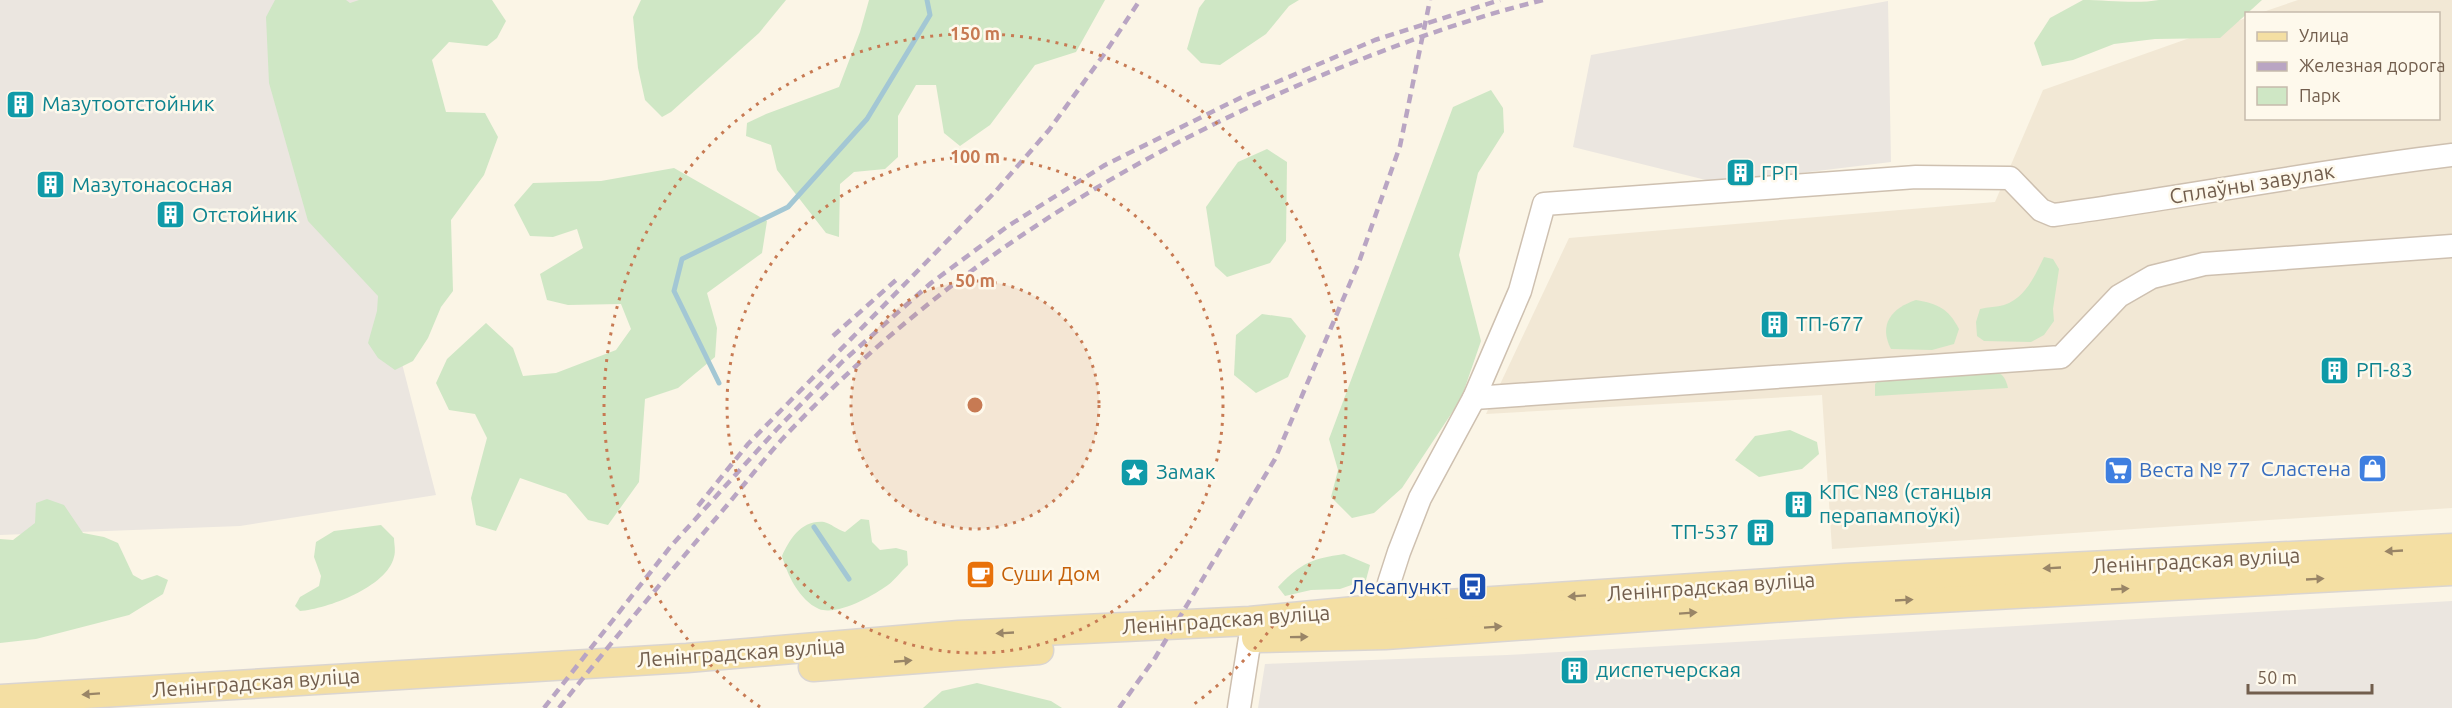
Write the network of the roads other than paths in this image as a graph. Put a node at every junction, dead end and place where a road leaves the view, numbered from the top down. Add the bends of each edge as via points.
1 (2452, 155) edge
2 (2452, 246) edge
3 (1474, 398) junction
4 (2441, 560) edge
5 (1386, 622) junction
6 (1250, 638) junction
7 (959, 646) junction
8 (854, 654) junction
9 (0, 699) edge
10 (122, 708) edge
11 (1239, 708) edge

1 - 3 street, Сплаўны завулак via 2052,215 2041,210 2010,178 1916,177 1544,204 1520,291
2 - 3 street via 2204,264 2152,277 2120,296 2061,357
3 - 5 street via 1420,498 1389,583
4 - 5 main road, Ленінградская вуліца via 1845,590
6 -> 5 main road, Ленінградская вуліца
5 -> 7 main road, Ленінградская вуліца via 1250,621
6 - 7 main road, Ленінградская вуліца
6 - 11 street
7 - 8 main road, Ленінградская вуліца
8 -> 9 main road, Ленінградская вуліца via 628,662
8 - 10 main road, Ленінградская вуліца

